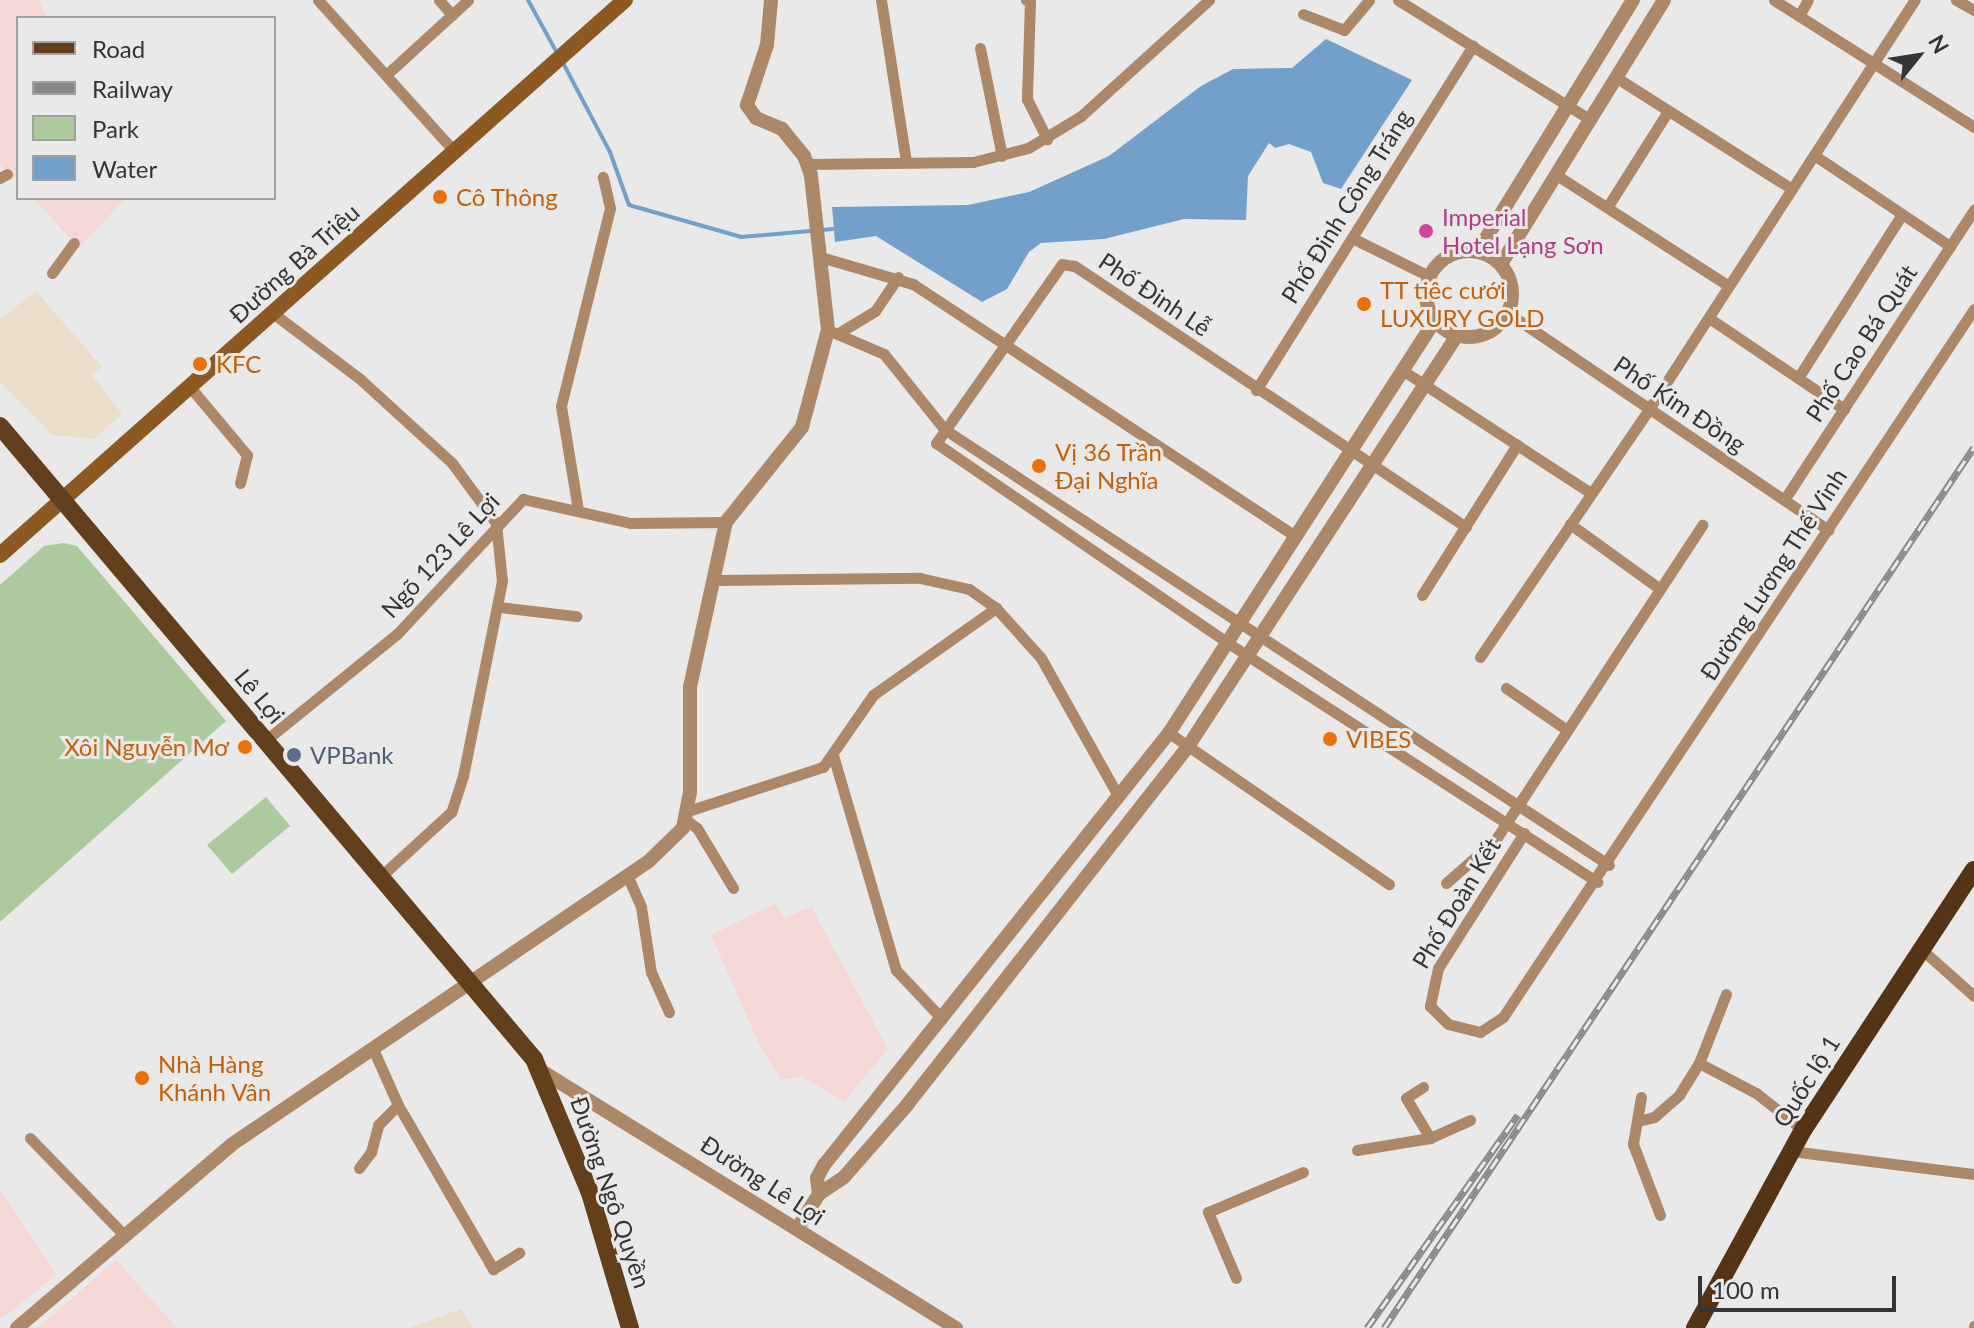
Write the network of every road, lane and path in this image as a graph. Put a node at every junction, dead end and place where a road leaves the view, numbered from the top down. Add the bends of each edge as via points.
1 (318, 0) edge
2 (439, 0) edge
3 (468, 0) edge
4 (625, 0) edge
5 (771, 0) edge
6 (881, 0) edge
7 (1026, 0) edge
8 (1209, 0) edge
9 (1369, 0) edge
10 (1398, 0) edge
11 (1633, 0) edge
12 (1664, 0) edge
13 (1774, 0) edge
14 (1808, 0) edge
15 (1915, 0) edge
16 (1956, 0) edge
17 (1974, 10) edge
18 (1303, 14) dead end
19 (452, 15) junction
20 (1799, 16) junction
21 (1622, 17) junction
22 (1645, 31) junction
23 (1473, 46) junction
24 (980, 48) dead end
25 (1874, 63) junction
26 (386, 75) junction
27 (1617, 78) junction
28 (1569, 106) junction
29 (1668, 111) junction
30 (1591, 120) junction
31 (1974, 127) edge
32 (1047, 139) junction
33 (454, 151) junction
34 (1814, 155) junction
35 (1002, 156) junction
36 (906, 162) junction
37 (807, 164) junction
38 (1558, 176) junction
39 (603, 177) dead end
40 (1792, 189) junction
41 (1608, 206) junction
42 (1974, 210) edge
43 (1902, 214) junction
44 (1352, 238) junction
45 (74, 243) dead end
46 (1950, 246) junction
47 (1478, 251) junction
48 (824, 258) junction
49 (1501, 264) junction
50 (52, 273) dead end
51 (1429, 276) junction
52 (898, 277) junction
53 (1729, 286) junction
54 (1974, 309) edge
55 (1508, 313) junction
56 (274, 314) junction
57 (1709, 318) junction
58 (1435, 321) junction
59 (833, 332) junction
60 (1457, 336) junction
61 (1007, 341) junction
62 (1402, 370) junction
63 (1798, 378) junction
64 (1424, 385) junction
65 (190, 387) junction
66 (1256, 390) junction
67 (1649, 409) junction
68 (1844, 409) junction
69 (0, 426) edge
70 (944, 429) junction
71 (1517, 445) junction
72 (1351, 451) junction
73 (1372, 465) junction
74 (240, 483) dead end
75 (1591, 493) junction
76 (65, 498) junction
77 (1784, 500) junction
78 (578, 510) junction
79 (726, 522) junction
80 (496, 523) junction
81 (1570, 524) junction
82 (1702, 525) dead end
83 (1466, 527) junction
84 (1828, 530) junction
85 (1296, 537) junction
86 (1319, 551) junction
87 (0, 555) edge
88 (715, 580) junction
89 (1660, 589) junction
90 (1422, 595) dead end
91 (499, 607) junction
92 (996, 608) junction
93 (576, 616) dead end
94 (1239, 625) junction
95 (1259, 639) junction
96 (1228, 643) junction
97 (1249, 657) junction
98 (1480, 657) dead end
99 (1506, 688) dead end
100 (1357, 699) junction
101 (1346, 717) junction
102 (1567, 730) junction
103 (1169, 733) junction
104 (266, 740) junction
105 (1187, 748) junction
106 (833, 755) junction
107 (1117, 794) junction
108 (1518, 805) junction
109 (1107, 807) junction
110 (686, 815) junction
111 (1507, 821) junction
112 (1126, 823) junction
113 (1524, 833) junction
114 (1609, 865) junction
115 (1974, 870) edge
116 (627, 875) junction
117 (380, 877) junction
118 (1597, 882) junction
119 (1446, 883) dead end
120 (1389, 884) dead end
121 (733, 888) dead end
122 (1920, 948) junction
123 (978, 972) junction
124 (469, 978) junction
125 (999, 987) junction
126 (1726, 994) dead end
127 (1974, 996) edge
128 (669, 1012) dead end
129 (1503, 1017) joint
130 (942, 1019) junction
131 (373, 1049) junction
132 (1699, 1063) junction
133 (543, 1072) junction
134 (1423, 1087) dead end
135 (886, 1090) junction
136 (1641, 1097) dead end
137 (398, 1105) junction
138 (907, 1105) junction
139 (1470, 1120) dead end
140 (1638, 1121) junction
141 (1803, 1130) junction
142 (30, 1138) dead end
143 (1430, 1138) junction
144 (1357, 1150) dead end
145 (1791, 1151) junction
146 (359, 1168) dead end
147 (1303, 1172) dead end
148 (1974, 1174) edge
149 (819, 1194) junction
150 (1660, 1215) dead end
151 (797, 1229) junction
152 (124, 1235) junction
153 (519, 1253) dead end
154 (1236, 1278) dead end
155 (17, 1328) edge
156 (630, 1328) edge
157 (956, 1328) edge
158 (1695, 1328) edge

1 - 26 street
2 - 19 street
3 - 19 street
4 - 33 main road, Đường Bà Triệu
5 - 37 street via 767,45 747,105 756,118 782,129
6 - 36 street
7 - 32 street via 1027,99
8 - 32 street via 1081,116
9 - 18 street via 1344,30
10 - 23 street
11 - 21 street
12 - 22 street
13 - 20 street
14 - 20 street
15 - 25 street
16 - 17 street
19 - 26 street
20 - 25 street
21 - 22 street
21 - 28 street
22 - 27 street
23 - 28 street
23 - 44 street, Phố Đinh Công Tráng
24 - 35 street
25 - 31 street
25 - 34 street
26 - 33 street
27 - 29 street
27 - 30 street
28 - 30 street
28 - 47 street
29 - 40 street
29 - 41 street
30 - 38 street
32 - 35 street
33 - 56 main road, Đường Bà Triệu
34 - 40 street
34 - 43 street
35 - 36 street via 973,162
36 - 37 street
37 - 48 street
38 - 41 street
38 - 49 street
39 - 78 street via 610,208 561,406
40 - 53 street
41 - 53 street
42 - 46 street, Phố Cao Bá Quát
43 - 46 street
43 - 63 street
44 - 51 street
44 - 66 street, Phố Đinh Công Tráng
45 - 50 street
46 - 68 street, Phố Cao Bá Quát
47 - 49 street
47 - 51 street via 1449,255
48 - 52 street
48 - 59 street
49 - 55 street via 1512,288
51 - 58 street via 1426,299
52 - 59 street via 875,311
52 - 61 street
53 - 57 street
54 - 84 street, Đường Lương Thế Vinh
55 - 60 street via 1493,331
55 - 67 street, Phố Kim Đồng
56 - 65 main road, Đường Bà Triệu
56 - 80 street via 359,378 452,463
57 - 63 street
57 - 67 street
58 - 60 street
58 - 62 street
59 - 70 street via 884,354
59 - 79 street via 802,427
60 - 64 street
61 - 66 street, Phố Đinh Lễ via 1062,264 1074,266
61 - 70 street, Phố Đinh Lễ
61 - 85 street
62 - 64 street
62 - 72 street
63 - 68 street
64 - 71 street
64 - 73 street
65 - 74 street via 247,455
65 - 76 main road, Đường Bà Triệu
66 - 72 street, Phố Đinh Lễ
67 - 75 street
67 - 77 street, Phố Kim Đồng
68 - 77 street, Phố Cao Bá Quát
69 - 76 main road, Lê Lợi
70 - 94 street
70 - 96 street, Phố Đinh Lễ via 938,447
71 - 75 street
71 - 83 street
72 - 73 street, Phố Đinh Lễ
72 - 85 street
73 - 83 street, Phố Đinh Lễ
73 - 86 street
75 - 81 street
76 - 87 main road, Đường Bà Triệu
76 - 104 main road, Lê Lợi
77 - 84 street, Phố Kim Đồng
78 - 79 street, Ngõ 123 Lê Lợi via 630,523
78 - 80 street, Ngõ 123 Lê Lợi via 523,499
79 - 88 street
80 - 91 street
80 - 104 street, Ngõ 123 Lê Lợi via 397,634
81 - 89 street
81 - 98 street
82 - 89 street
83 - 90 street
84 - 114 street, Đường Lương Thế Vinh
85 - 86 street
85 - 94 street
86 - 95 street
88 - 92 street via 934,579 969,589
88 - 110 street via 690,687
89 - 102 street
91 - 93 street
91 - 117 street via 451,812
92 - 106 street via 892,679 851,722
92 - 107 street via 1041,658
94 - 95 street
94 - 96 street
95 - 97 street
95 - 100 street
96 - 97 street
96 - 103 street
97 - 101 street
97 - 105 street
99 - 102 street
100 - 101 street
100 - 108 street
101 - 111 street
102 - 108 street
103 - 105 street
103 - 107 street
104 - 117 main road, Lê Lợi
105 - 112 street
105 - 120 street
106 - 110 street via 803,777
106 - 130 street via 896,970
107 - 109 street
108 - 111 street
108 - 114 street
109 - 112 street
109 - 123 street
110 - 116 street via 666,848
110 - 121 street
111 - 113 street
111 - 119 street via 1489,847
112 - 125 street
113 - 118 street
113 - 129 street, Phố Đoàn Kết via 1438,968 1429,996 1433,1013 1448,1024 1480,1032
114 - 118 street, Đường Lương Thế Vinh
115 - 122 highway, Quốc lộ 1
116 - 124 street
116 - 128 street via 641,907 651,972
117 - 124 main road, Lê Lợi
118 - 129 street, Đường Lương Thế Vinh
122 - 127 street
122 - 141 highway, Quốc lộ 1
123 - 125 street
123 - 130 street
124 - 131 street
124 - 133 main road, Lê Lợi
125 - 138 street
126 - 132 street
130 - 135 street
131 - 137 street
131 - 152 street via 231,1145
132 - 140 street via 1672,1102 1654,1117
132 - 141 street via 1756,1093
133 - 151 street, Đường Lê Lợi
133 - 156 main road, Đường Ngô Quyền via 590,1193
134 - 143 street via 1406,1098
135 - 138 street
135 - 149 street via 824,1165 817,1178
136 - 140 street
137 - 146 street via 378,1125 371,1152
137 - 153 street via 493,1269
138 - 149 street via 844,1177
139 - 143 street
140 - 150 street via 1633,1144
141 - 145 highway, Quốc lộ 1
142 - 152 street
143 - 144 street
145 - 148 street
145 - 158 highway, Quốc lộ 1
147 - 154 street via 1208,1212
149 - 151 street
151 - 157 street, Đường Lê Lợi
152 - 155 street

